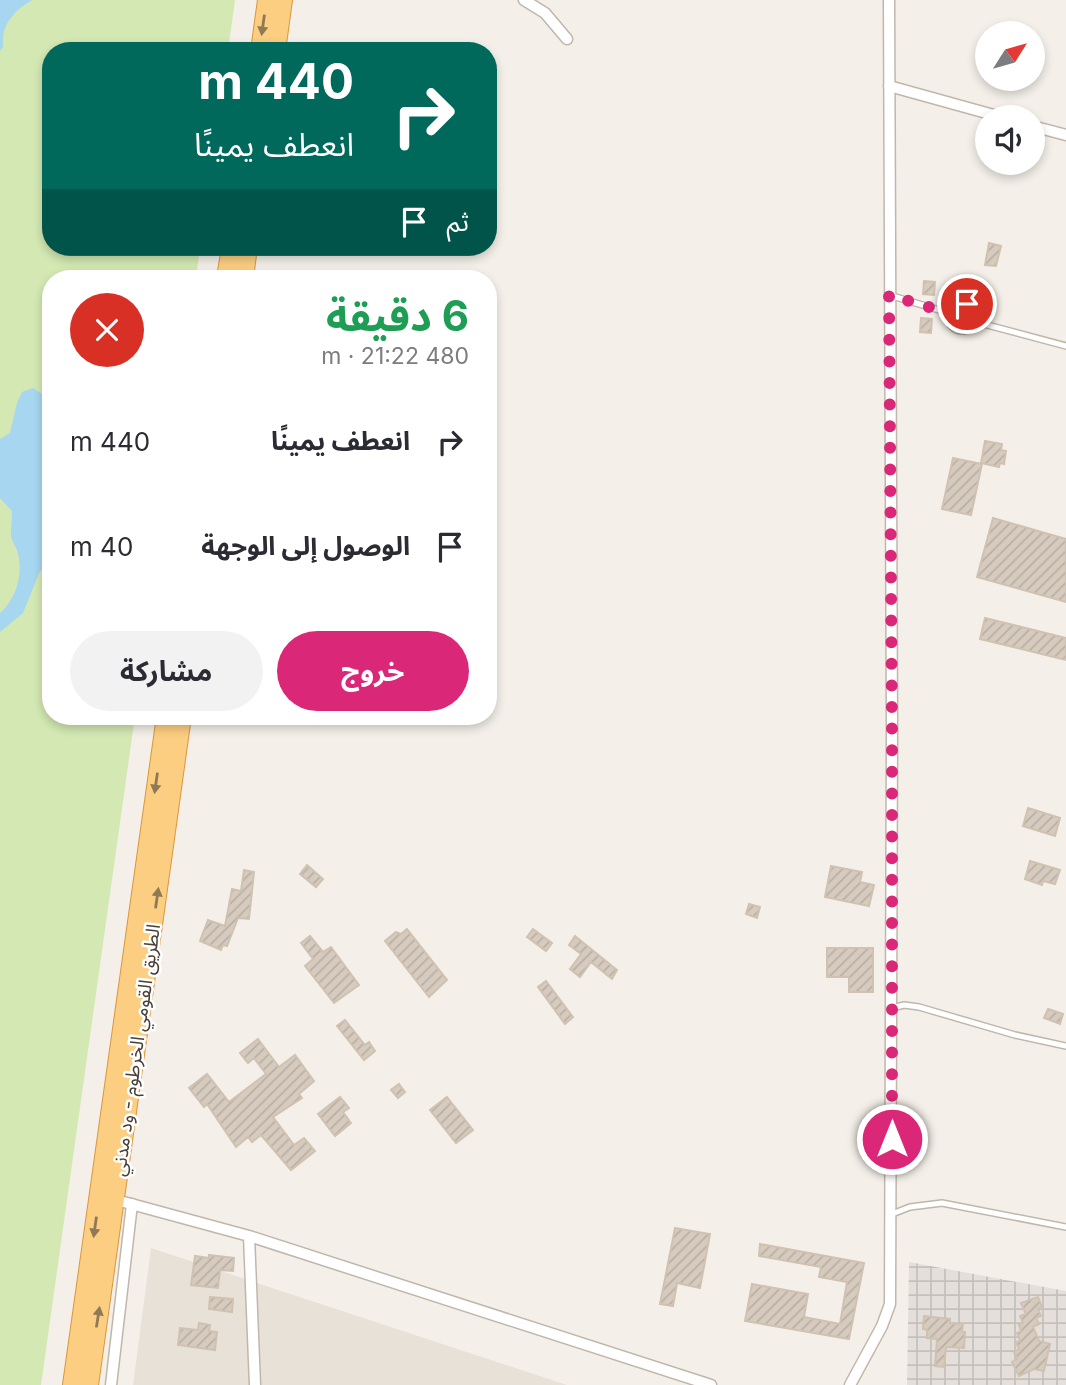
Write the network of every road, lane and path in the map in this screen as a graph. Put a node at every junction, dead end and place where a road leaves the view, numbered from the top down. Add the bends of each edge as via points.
1 (267, 0) edge
2 (283, 0) edge
3 (524, 0) edge
4 (889, 0) edge
5 (567, 38) dead end
6 (261, 42) edge
7 (277, 42) edge
8 (889, 86) junction
9 (975, 110) edge
10 (1045, 129) edge
11 (1066, 135) edge
12 (889, 295) junction
13 (949, 313) junction
14 (976, 322) junction
15 (1066, 346) edge
16 (165, 725) edge
17 (182, 725) edge
18 (892, 1008) junction
19 (1066, 1046) edge
20 (116, 1200) junction
21 (892, 1214) junction
22 (1066, 1227) edge
23 (249, 1236) junction
24 (72, 1385) edge
25 (89, 1385) edge
26 (111, 1385) edge
27 (255, 1385) edge
28 (711, 1385) edge
29 (850, 1385) edge

1 -> 6 highway
2 - 7 highway
3 - 5 street via 545,13
4 - 8 street
8 - 9 street
8 - 12 street
10 - 11 street
12 - 13 lane
12 - 18 street
13 - 14 lane via 957,304 967,304 974,310
13 - 14 lane via 950,324 957,331 967,331
14 - 15 lane
16 -> 20 highway, الطريق القومي الخرطوم - ود مدني
20 -> 17 highway, الطريق القومي الخرطوم - ود مدني
18 - 19 lane via 919,1007
18 - 21 street
20 - 23 street
20 -> 24 highway, الطريق القومي الخرطوم - ود مدني
25 -> 20 highway, الطريق القومي الخرطوم - ود مدني
20 - 26 street
21 - 22 lane via 942,1203
21 - 29 street via 890,1304
23 - 27 street
23 - 28 street

